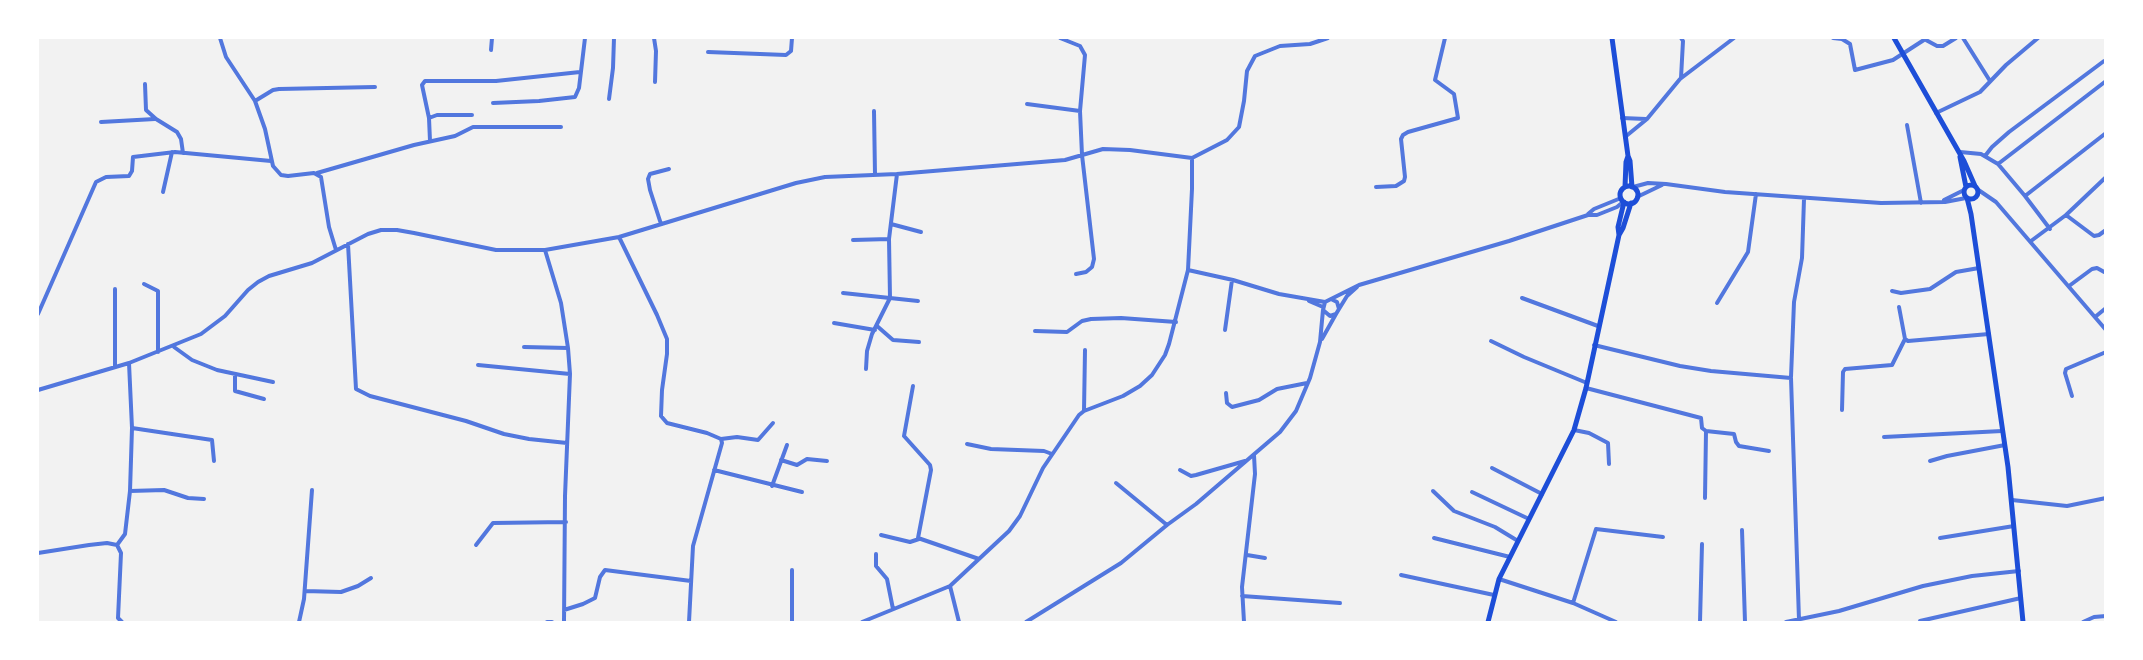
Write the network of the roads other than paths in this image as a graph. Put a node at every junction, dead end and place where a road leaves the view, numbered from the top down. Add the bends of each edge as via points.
1 (220, 38) edge
2 (492, 38) edge
3 (585, 38) edge
4 (614, 38) edge
5 (654, 38) edge
6 (792, 38) edge
7 (1060, 38) edge
8 (1328, 38) edge
9 (1445, 38) edge
10 (1612, 38) edge
11 (1681, 38) edge
12 (1734, 38) edge
13 (1833, 38) edge
14 (1894, 38) edge
15 (1956, 38) edge
16 (1963, 38) edge
17 (2038, 38) edge
18 (1927, 39) edge
19 (491, 50) dead end
20 (708, 52) dead end
21 (1902, 54) junction
22 (2104, 61) dead end
23 (580, 72) junction
24 (1680, 79) junction
25 (1990, 81) junction
26 (2106, 81) edge
27 (655, 82) dead end
28 (146, 84) dead end
29 (375, 87) dead end
30 (609, 99) dead end
31 (255, 100) junction
32 (493, 103) dead end
33 (1027, 104) dead end
34 (874, 111) dead end
35 (1080, 111) junction
36 (1936, 113) junction
37 (472, 115) dead end
38 (429, 118) junction
39 (1622, 118) junction
40 (156, 119) junction
41 (1647, 119) junction
42 (101, 122) dead end
43 (1907, 125) dead end
44 (561, 127) dead end
45 (2106, 133) edge
46 (1625, 137) junction
47 (430, 141) junction
48 (172, 152) junction
49 (183, 153) junction
50 (1959, 154) junction
51 (1082, 155) junction
52 (1985, 156) junction
53 (1191, 158) junction
54 (271, 161) junction
55 (1998, 164) junction
56 (669, 170) dead end
57 (317, 173) junction
58 (897, 174) junction
59 (875, 175) junction
60 (2105, 178) edge
61 (1665, 183) junction
62 (1376, 187) dead end
63 (1630, 187) junction
64 (1965, 188) junction
65 (1976, 188) junction
66 (163, 192) dead end
67 (1756, 194) junction
68 (2025, 196) junction
69 (1637, 197) junction
70 (1804, 198) junction
71 (1966, 198) junction
72 (1975, 198) junction
73 (1625, 201) junction
74 (1941, 202) junction
75 (1921, 203) junction
76 (1971, 214) junction
77 (2066, 215) junction
78 (661, 224) junction
79 (891, 224) junction
80 (2050, 228) junction
81 (2106, 230) edge
82 (921, 232) dead end
83 (619, 237) junction
84 (889, 239) junction
85 (853, 240) dead end
86 (2031, 241) junction
87 (348, 244) junction
88 (336, 250) junction
89 (544, 250) junction
90 (1979, 268) junction
91 (1188, 270) junction
92 (2106, 273) edge
93 (1076, 274) dead end
94 (1232, 280) junction
95 (144, 284) dead end
96 (1359, 285) junction
97 (2069, 286) junction
98 (115, 289) dead end
99 (1892, 291) dead end
100 (843, 293) dead end
101 (890, 298) junction
102 (1522, 298) dead end
103 (1305, 299) junction
104 (1331, 299) junction
105 (918, 301) dead end
106 (1325, 302) junction
107 (1717, 303) dead end
108 (1899, 307) dead end
109 (2106, 308) edge
110 (1323, 309) junction
111 (1339, 309) junction
112 (38, 314) edge
113 (1336, 314) junction
114 (2095, 317) junction
115 (1176, 322) junction
116 (834, 323) dead end
117 (1598, 326) junction
118 (876, 328) junction
119 (1225, 330) dead end
120 (2106, 330) edge
121 (1035, 331) dead end
122 (1989, 334) junction
123 (1905, 339) junction
124 (1491, 341) dead end
125 (919, 342) dead end
126 (1320, 342) junction
127 (1594, 345) junction
128 (173, 346) junction
129 (524, 347) dead end
130 (568, 348) junction
131 (1085, 350) dead end
132 (158, 352) junction
133 (2106, 352) edge
134 (129, 363) junction
135 (478, 365) dead end
136 (115, 367) junction
137 (866, 369) dead end
138 (235, 374) junction
139 (570, 374) junction
140 (1791, 378) junction
141 (273, 382) dead end
142 (1308, 383) junction
143 (913, 386) dead end
144 (1587, 386) junction
145 (38, 390) edge
146 (1226, 393) dead end
147 (2072, 396) dead end
148 (264, 399) dead end
149 (1842, 410) dead end
150 (1084, 411) junction
151 (772, 423) dead end
152 (132, 428) junction
153 (1574, 430) junction
154 (1706, 431) junction
155 (2002, 431) junction
156 (1884, 437) dead end
157 (721, 440) junction
158 (567, 442) junction
159 (967, 444) dead end
160 (787, 445) dead end
161 (2005, 445) junction
162 (1769, 451) dead end
163 (1052, 454) junction
164 (1254, 455) junction
165 (782, 460) junction
166 (214, 461) dead end
167 (827, 461) dead end
168 (1246, 461) junction
169 (1930, 461) dead end
170 (1609, 464) dead end
171 (1492, 468) dead end
172 (1180, 470) dead end
173 (714, 471) junction
174 (1116, 483) dead end
175 (772, 486) junction
176 (312, 490) dead end
177 (130, 491) junction
178 (1434, 491) dead end
179 (802, 492) dead end
180 (1472, 492) dead end
181 (1542, 494) junction
182 (1705, 498) dead end
183 (2106, 498) edge
184 (204, 499) dead end
185 (2012, 500) junction
186 (1529, 519) junction
187 (566, 522) junction
188 (1167, 525) junction
189 (2015, 526) junction
190 (1742, 530) dead end
191 (881, 535) dead end
192 (1663, 537) dead end
193 (920, 538) junction
194 (1434, 538) dead end
195 (1940, 538) dead end
196 (1518, 541) junction
197 (1702, 544) dead end
198 (117, 545) junction
199 (476, 545) dead end
200 (38, 553) edge
201 (876, 554) dead end
202 (1246, 555) junction
203 (1510, 557) junction
204 (1265, 558) dead end
205 (979, 559) junction
206 (792, 570) dead end
207 (2019, 571) junction
208 (1401, 575) dead end
209 (371, 578) dead end
210 (1498, 579) junction
211 (691, 581) junction
212 (950, 586) junction
213 (305, 591) junction
214 (1494, 595) junction
215 (1242, 596) junction
216 (2021, 598) junction
217 (1340, 603) dead end
218 (1573, 603) junction
219 (893, 609) junction
220 (564, 610) junction
221 (1824, 615) junction
222 (2106, 616) edge
223 (1799, 620) junction
224 (1920, 621) dead end
225 (122, 622) edge
226 (299, 622) edge
227 (547, 622) edge
228 (552, 622) edge
229 (564, 622) edge
230 (689, 622) edge
231 (792, 622) edge
232 (862, 622) edge
233 (959, 622) edge
234 (1026, 622) edge
235 (1244, 622) edge
236 (1488, 622) edge
237 (1616, 622) edge
238 (1700, 622) edge
239 (1745, 622) edge
240 (1786, 622) edge
241 (1825, 622) edge
242 (2024, 622) edge
243 (2083, 622) edge

1 - 31 street via 226,57
2 - 19 street
3 - 23 street
4 - 30 street
5 - 27 street
6 - 20 street via 791,51 786,55
7 - 35 street via 1080,46 1085,55
8 - 53 street via 1280,46 1255,56 1247,72 1239,128 1227,141
9 - 62 street via 1435,80 1454,94 1458,118 1403,135 1404,181 1396,186
10 - 39 main road
11 - 24 street
12 - 24 street
13 - 21 street via 1850,44 1855,70
14 - 21 main road
15 - 18 street via 1943,46
16 - 25 street
17 - 25 street
18 - 21 street
21 - 36 main road
22 - 52 street via 2009,132
23 - 32 street via 579,91 572,98
23 - 38 street via 496,81 425,81 422,85
24 - 41 street
25 - 36 street via 1980,92
26 - 55 street
28 - 40 street via 146,110
29 - 31 street via 279,89
31 - 54 street
33 - 35 street
34 - 59 street
35 - 51 street
36 - 50 main road
37 - 38 street
38 - 47 street
39 - 41 street
39 - 46 main road
40 - 42 street
40 - 49 street via 177,132
41 - 46 street
43 - 75 street
44 - 47 street via 480,126
45 - 68 street
46 - 63 main road
47 - 57 street
48 - 49 street
48 - 66 street
48 - 112 street via 135,156 129,176 106,177 96,182
49 - 54 street
50 - 52 street
50 - 64 main road
50 - 65 main road
51 - 53 street via 1103,149
51 - 58 street via 1065,160
51 - 93 street via 1094,259 1092,267
52 - 55 street
53 - 91 street
54 - 57 street via 277,171 288,176
55 - 68 street
56 - 78 street via 650,174 648,178
57 - 88 street via 322,180
58 - 59 street
58 - 79 street
59 - 78 street via 810,179
60 - 77 street
61 - 63 street
61 - 67 street
61 - 69 street
63 - 69 main road via 1637,191
63 - 73 main road via 1622,190
64 - 65 main road
64 - 71 main road
64 - 74 street
65 - 72 main road
65 - 86 street via 1996,202
67 - 70 street
67 - 107 street via 1748,252
68 - 80 street
69 - 73 main road
70 - 75 street
70 - 140 street
71 - 72 main road
71 - 74 street
71 - 76 main road
72 - 76 main road
73 - 96 street via 1509,242
73 - 117 main road
74 - 75 street
76 - 90 main road
77 - 80 street
77 - 81 street via 2094,236
78 - 83 street
79 - 82 street
79 - 84 street
80 - 86 street
83 - 89 street
83 - 157 street via 667,339 661,416 667,423
84 - 85 street
84 - 101 street
86 - 97 street
87 - 88 street
87 - 89 street via 381,230 397,230 496,250
87 - 158 street via 356,389 504,434
88 - 128 street via 258,282 215,325
89 - 130 street via 561,303
90 - 99 street via 1956,272 1930,289
90 - 122 main road
91 - 94 street
91 - 115 street
92 - 97 street via 2092,269
94 - 103 street
94 - 119 street
95 - 132 street via 158,291
96 - 104 street
96 - 111 street
97 - 114 street
98 - 136 street
100 - 101 street
101 - 105 street
101 - 118 street
102 - 117 street
103 - 106 street
103 - 110 street
104 - 106 street
104 - 111 street
106 - 110 street
108 - 123 street
109 - 114 street
110 - 113 street via 1330,316
110 - 126 street
111 - 113 street
113 - 126 street
114 - 120 street
115 - 121 street via 1091,319 1067,332
115 - 150 street via 1165,355 1147,381 1123,396
116 - 118 street
117 - 127 main road
118 - 125 street via 893,340
118 - 137 street via 867,351
122 - 123 street
122 - 155 main road
123 - 149 street via 1892,365 1845,369
124 - 144 street
126 - 142 street
127 - 140 street via 1680,366
127 - 144 main road
128 - 132 street
128 - 138 street via 192,360
129 - 130 street
130 - 139 street
131 - 150 street
132 - 134 street
133 - 147 street via 2066,369
134 - 136 street
134 - 152 street
135 - 139 street
136 - 145 street
138 - 141 street
138 - 148 street via 235,391
139 - 158 street
140 - 223 street
142 - 146 street via 1277,389 1259,400 1232,407 1227,403
142 - 164 street via 1288,422
143 - 193 street via 904,436 931,470
144 - 153 main road
144 - 154 street via 1698,417
150 - 163 street
151 - 157 street via 758,440
152 - 166 street via 212,440
152 - 177 street
153 - 170 street via 1608,443
153 - 181 main road
154 - 162 street via 1734,434 1739,446
154 - 182 street
155 - 156 street
155 - 161 main road
157 - 173 street
158 - 187 street
159 - 163 street
160 - 165 street
161 - 169 street
161 - 185 main road
163 - 205 street via 1013,526
164 - 168 street
164 - 202 street
165 - 167 street via 797,465 807,459
165 - 175 street
168 - 172 street via 1191,476
168 - 188 street
171 - 181 street
173 - 175 street
173 - 211 street via 693,546
174 - 188 street
175 - 179 street
176 - 213 street
177 - 184 street via 164,490
177 - 198 street via 125,534
178 - 196 street via 1454,511
180 - 186 street
181 - 186 main road
183 - 185 street via 2067,506
185 - 189 main road
186 - 196 main road
187 - 199 street via 493,523
187 - 220 street
188 - 234 street via 1121,563
189 - 195 street
189 - 207 main road
190 - 239 street
191 - 193 street via 910,542
192 - 218 street via 1596,529
193 - 205 street
194 - 203 street
196 - 203 main road
197 - 238 street
198 - 200 street
198 - 225 street via 121,553 118,618
201 - 219 street via 876,566 887,579
202 - 204 street
202 - 215 street
203 - 210 main road
205 - 212 street
206 - 231 street
207 - 216 main road
207 - 221 street via 1923,586
208 - 214 street
209 - 213 street via 341,592
210 - 214 main road
210 - 218 street
211 - 220 street via 605,570 595,598
211 - 230 street
212 - 219 street
212 - 233 street
213 - 226 street
214 - 236 main road
215 - 217 street
215 - 235 street
216 - 224 street
216 - 242 main road
218 - 237 street
219 - 232 street
220 - 229 street
221 - 223 street
221 - 241 street
222 - 243 street
223 - 240 street
227 - 228 street

